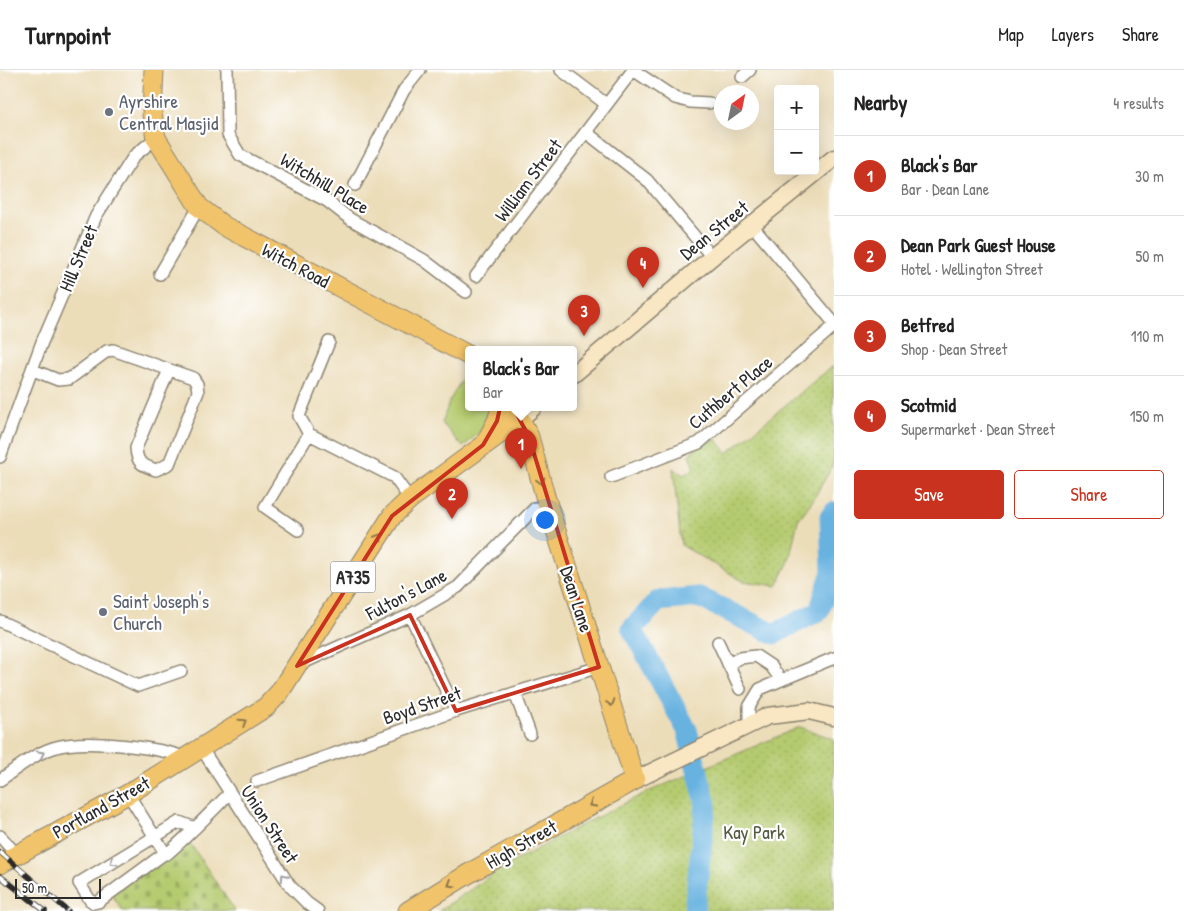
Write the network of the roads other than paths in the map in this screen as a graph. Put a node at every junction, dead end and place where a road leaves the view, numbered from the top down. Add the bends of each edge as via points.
1 (154, 70) edge
2 (227, 70) edge
3 (420, 70) edge
4 (561, 70) edge
5 (633, 70) edge
6 (709, 103) dead end
7 (606, 104) junction
8 (586, 132) junction
9 (156, 138) junction
10 (834, 158) edge
11 (355, 185) dead end
12 (199, 207) junction
13 (752, 225) junction
14 (712, 257) junction
15 (160, 274) dead end
16 (476, 276) dead end
17 (466, 292) dead end
18 (834, 325) edge
19 (328, 342) dead end
20 (465, 353) edge
21 (33, 370) junction
22 (169, 370) junction
23 (577, 371) edge
24 (500, 411) edge
25 (523, 411) edge
26 (309, 434) junction
27 (483, 445) junction
28 (0, 457) edge
29 (611, 477) dead end
30 (410, 498) junction
31 (535, 508) dead end
32 (298, 530) dead end
33 (410, 615) junction
34 (0, 621) edge
35 (718, 642) dead end
36 (834, 658) edge
37 (728, 664) junction
38 (297, 666) junction
39 (599, 667) junction
40 (180, 671) dead end
41 (781, 680) junction
42 (740, 689) dead end
43 (515, 693) junction
44 (456, 711) junction
45 (834, 717) edge
46 (749, 725) junction
47 (530, 734) dead end
48 (194, 754) junction
49 (0, 780) edge
50 (635, 780) junction
51 (257, 781) dead end
52 (128, 794) junction
53 (229, 794) junction
54 (195, 828) junction
55 (0, 836) edge
56 (155, 836) junction
57 (165, 853) junction
58 (16, 854) junction
59 (0, 864) edge
60 (308, 907) edge
61 (318, 911) edge
62 (408, 911) edge

1 - 9 main road via 152,114
2 - 17 street, Witchhill Place via 228,136 240,155 327,201 350,219 424,260
3 - 11 street via 404,90
4 - 7 street
5 - 6 street via 675,98
5 - 7 street, William Street
7 - 8 street, William Street
8 - 14 street via 647,180
8 - 16 street, William Street
9 - 12 main road, Witch Road
9 - 21 street, Hill Street via 134,156 96,216
10 - 13 main road, Dean Street
12 - 15 street
12 - 20 main road, Witch Road via 224,226
13 - 14 main road, Dean Street
13 - 18 street, Cuthbert Place
14 - 23 main road, Dean Street
18 - 29 street, Cuthbert Place via 699,443
19 - 26 street via 299,416
21 - 22 street via 50,378 69,379 113,350
21 - 28 street, Hill Street
22 - 22 street via 136,448 136,458 156,470 170,464 198,392 193,378
24 - 27 main road
25 - 27 main road, A735
25 -> 39 main road, Dean Lane / A735 via 545,496
26 - 30 street via 394,477
26 - 32 street via 264,507
27 - 30 main road, A735
38 -> 30 main road, A735 via 392,516
31 - 33 street, Fulton's Lane via 458,587
33 - 38 street, Fulton's Lane
33 - 44 street
34 - 40 street via 138,686
35 - 37 street
36 - 41 street
37 - 41 street via 756,656 771,666
37 - 42 street
48 -> 38 main road, A735 via 266,707 279,694
39 - 43 street, Boyd Street
39 -> 50 main road, Dean Lane / A735
41 - 46 street via 760,689 749,708
43 - 44 street, Boyd Street
43 - 47 street
44 - 51 street, Boyd Street
45 - 46 main road via 809,711 768,716
46 - 50 main road
49 -> 48 street via 53,748 80,744
48 - 52 main road, Portland Street / A735
48 - 53 street, Union Street
50 -> 62 main road, High Street
52 - 56 street
52 - 58 main road, Portland Street / A735
53 - 54 street
60 -> 53 street, Union Street via 290,886
54 - 56 street via 179,822
54 - 57 street
55 - 58 street
56 - 57 street
56 -> 57 street via 79,883 90,900 98,902
58 - 59 main road, Portland Street / A735
60 - 61 street, Union Street

